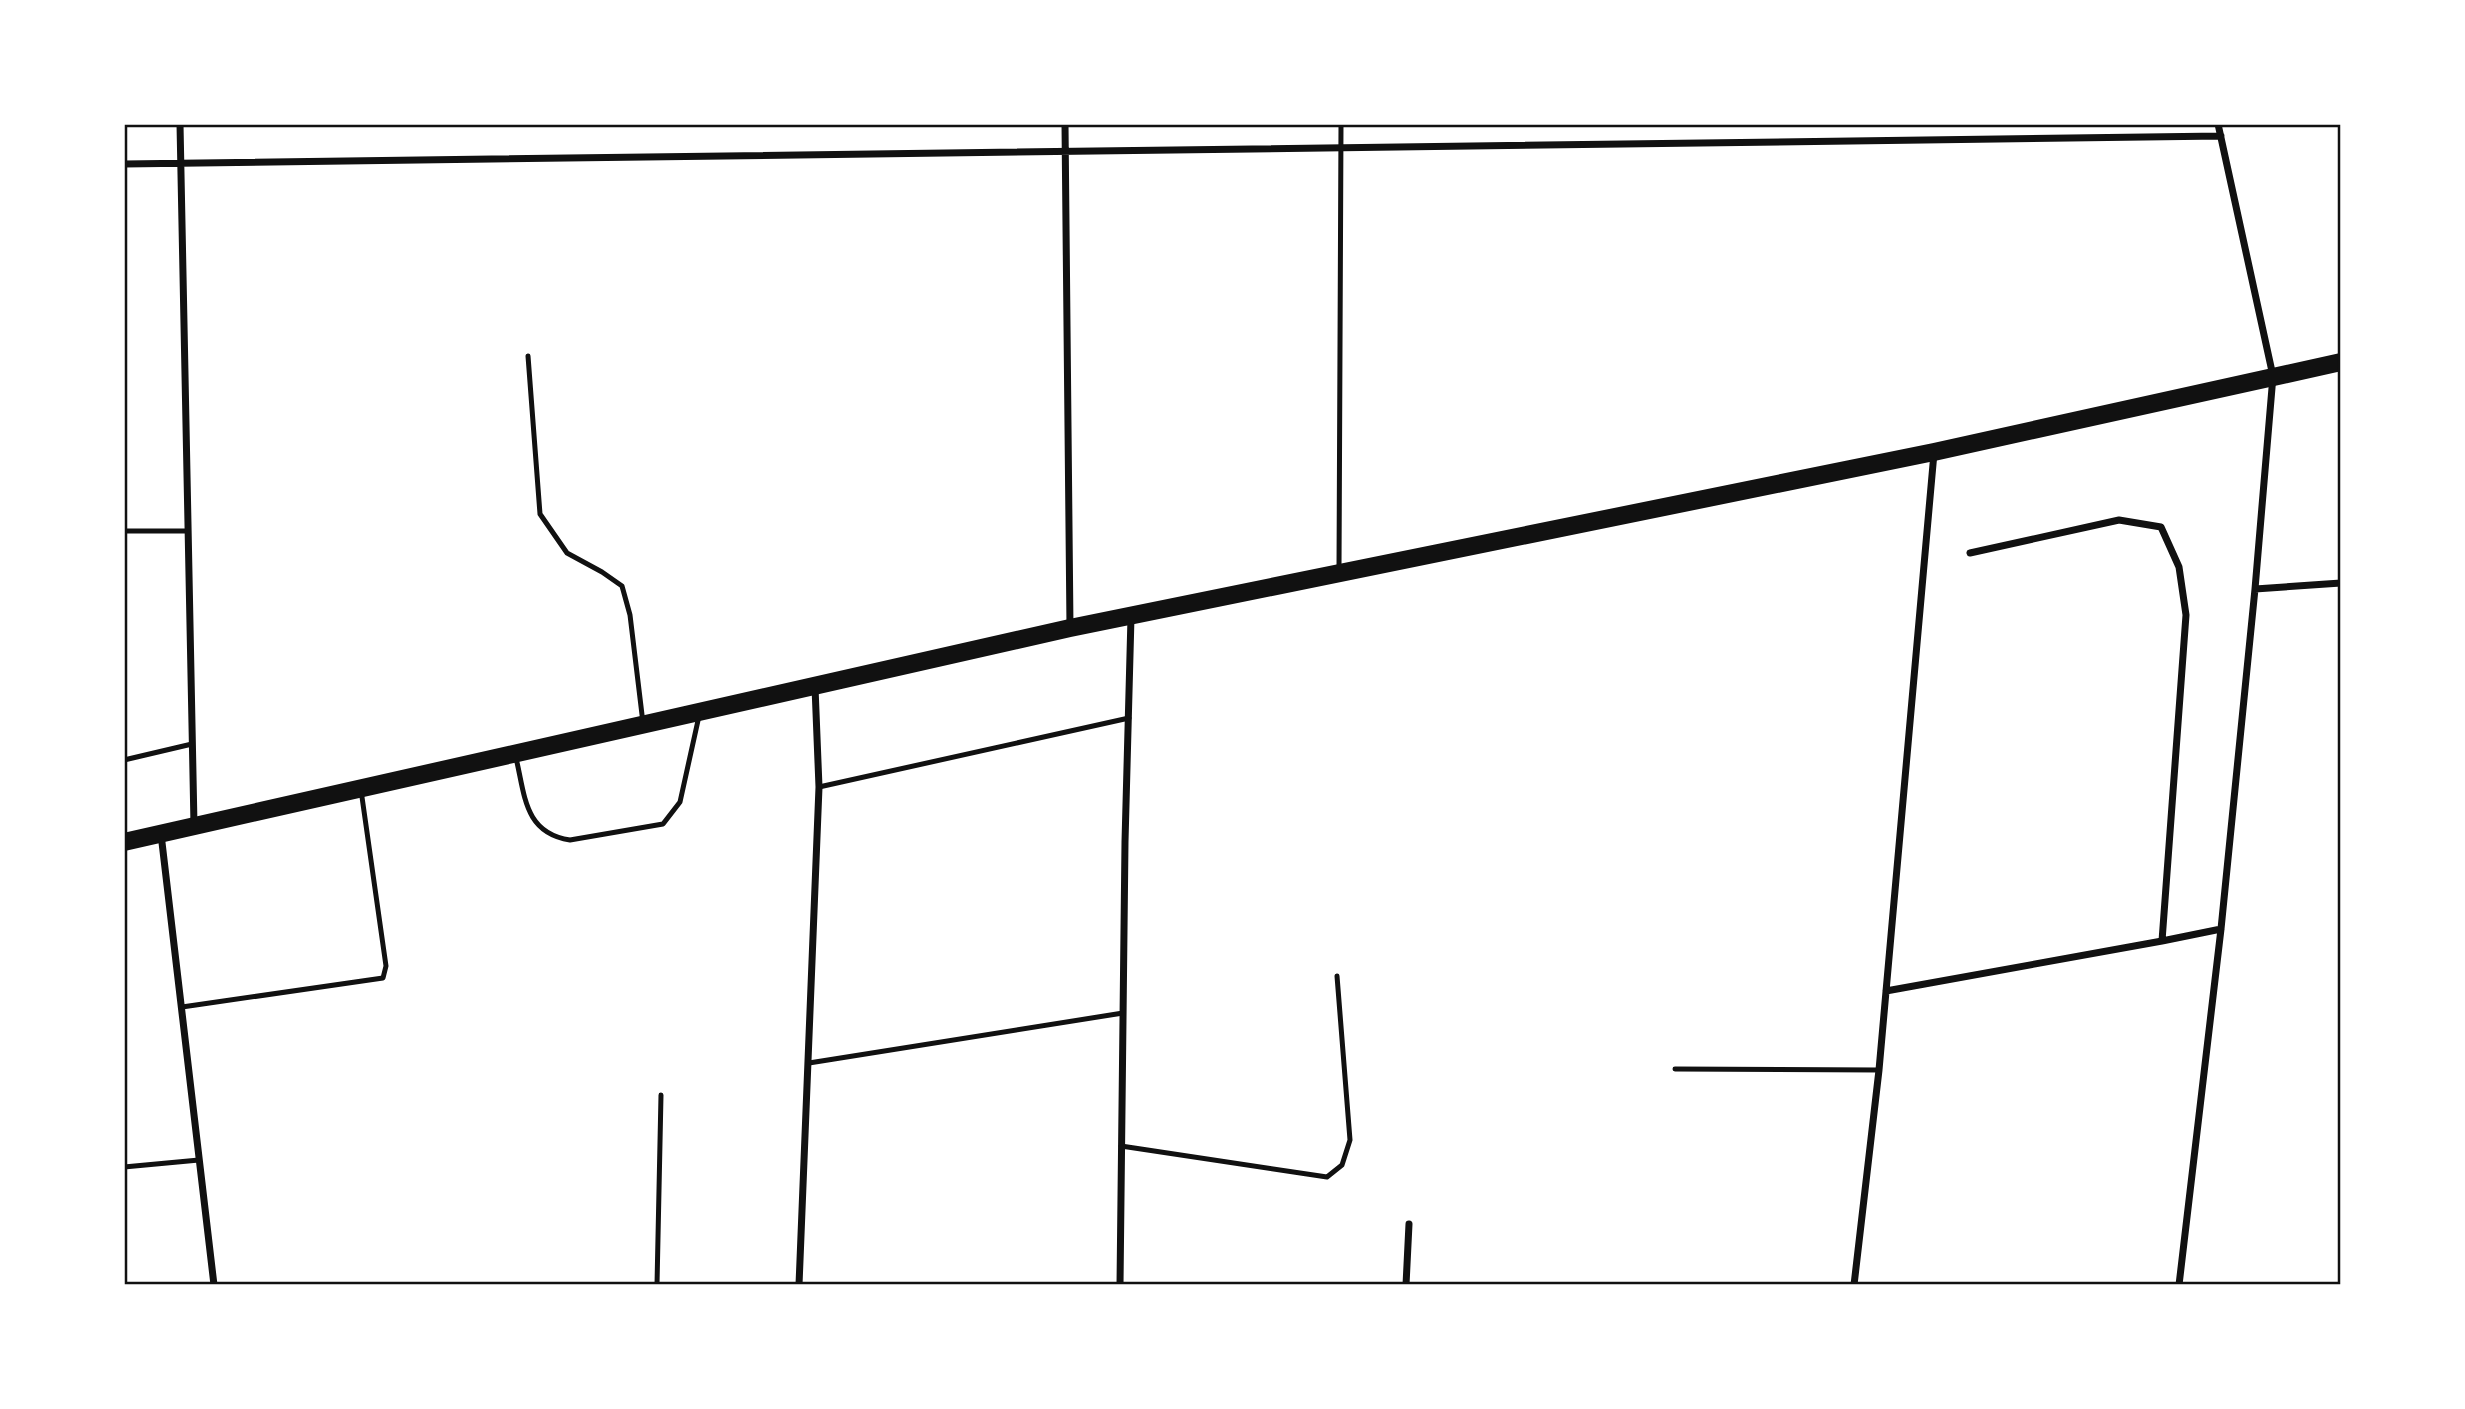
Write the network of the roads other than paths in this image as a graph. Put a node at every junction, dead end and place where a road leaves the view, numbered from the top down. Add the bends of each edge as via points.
1 (180, 124) edge
2 (1065, 124) edge
3 (1341, 124) edge
4 (2218, 124) edge
5 (2221, 136) junction
6 (1341, 148) junction
7 (1065, 151) junction
8 (124, 164) edge
9 (181, 164) junction
10 (528, 356) dead end
11 (2341, 362) edge
12 (2273, 376) junction
13 (1934, 452) junction
14 (124, 531) edge
15 (188, 531) junction
16 (1970, 552) dead end
17 (1339, 573) junction
18 (2341, 583) edge
19 (2255, 589) junction
20 (1131, 616) junction
21 (1070, 628) junction
22 (814, 686) junction
23 (700, 713) junction
24 (1129, 718) junction
25 (644, 726) junction
26 (192, 744) junction
27 (515, 754) junction
28 (124, 760) edge
29 (360, 787) junction
30 (818, 788) junction
31 (194, 825) junction
32 (161, 834) junction
33 (124, 842) edge
34 (2221, 929) junction
35 (2162, 941) junction
36 (1337, 975) dead end
37 (1886, 991) junction
38 (182, 1007) junction
39 (1123, 1013) junction
40 (809, 1063) junction
41 (1675, 1069) dead end
42 (1879, 1070) junction
43 (661, 1095) dead end
44 (1121, 1146) junction
45 (199, 1160) junction
46 (124, 1167) edge
47 (1409, 1224) dead end
48 (214, 1285) edge
49 (657, 1285) edge
50 (799, 1285) edge
51 (1120, 1285) edge
52 (1406, 1285) edge
53 (1854, 1285) edge
54 (2179, 1285) edge

1 - 9 street
2 - 7 street
3 - 6 lane
4 - 5 street
5 - 6 street
5 - 12 street
6 - 7 street
6 - 17 lane
7 - 9 street
7 - 21 street
8 - 9 street
9 - 15 street
10 - 25 lane via 540,514 567,553 622,586
11 - 12 main road
12 - 13 main road
12 - 19 street
13 - 17 main road
13 - 37 street
14 - 15 lane
15 - 26 street
16 - 35 street via 2119,520 2161,527 2179,567 2186,615
17 - 20 main road
18 - 19 street
19 - 34 street
20 - 21 main road
20 - 24 street
21 - 22 main road
22 - 23 main road
22 - 30 street
23 - 25 main road
23 - 27 lane via 680,802 663,824 570,840 555,838 540,829 530,813
24 - 30 lane
24 - 39 street
25 - 27 main road
26 - 28 lane
26 - 31 street
27 - 29 main road
29 - 31 main road
29 - 38 lane via 386,966 383,978
30 - 40 street
31 - 32 main road
32 - 33 main road
32 - 38 street
34 - 35 street
34 - 54 street
35 - 37 street
36 - 44 lane via 1350,1140 1342,1165 1327,1177
37 - 42 street
38 - 45 street
39 - 40 lane
39 - 44 street
40 - 50 street
41 - 42 lane
42 - 53 street
43 - 49 lane
44 - 51 street
45 - 46 lane
45 - 48 street
47 - 52 street

